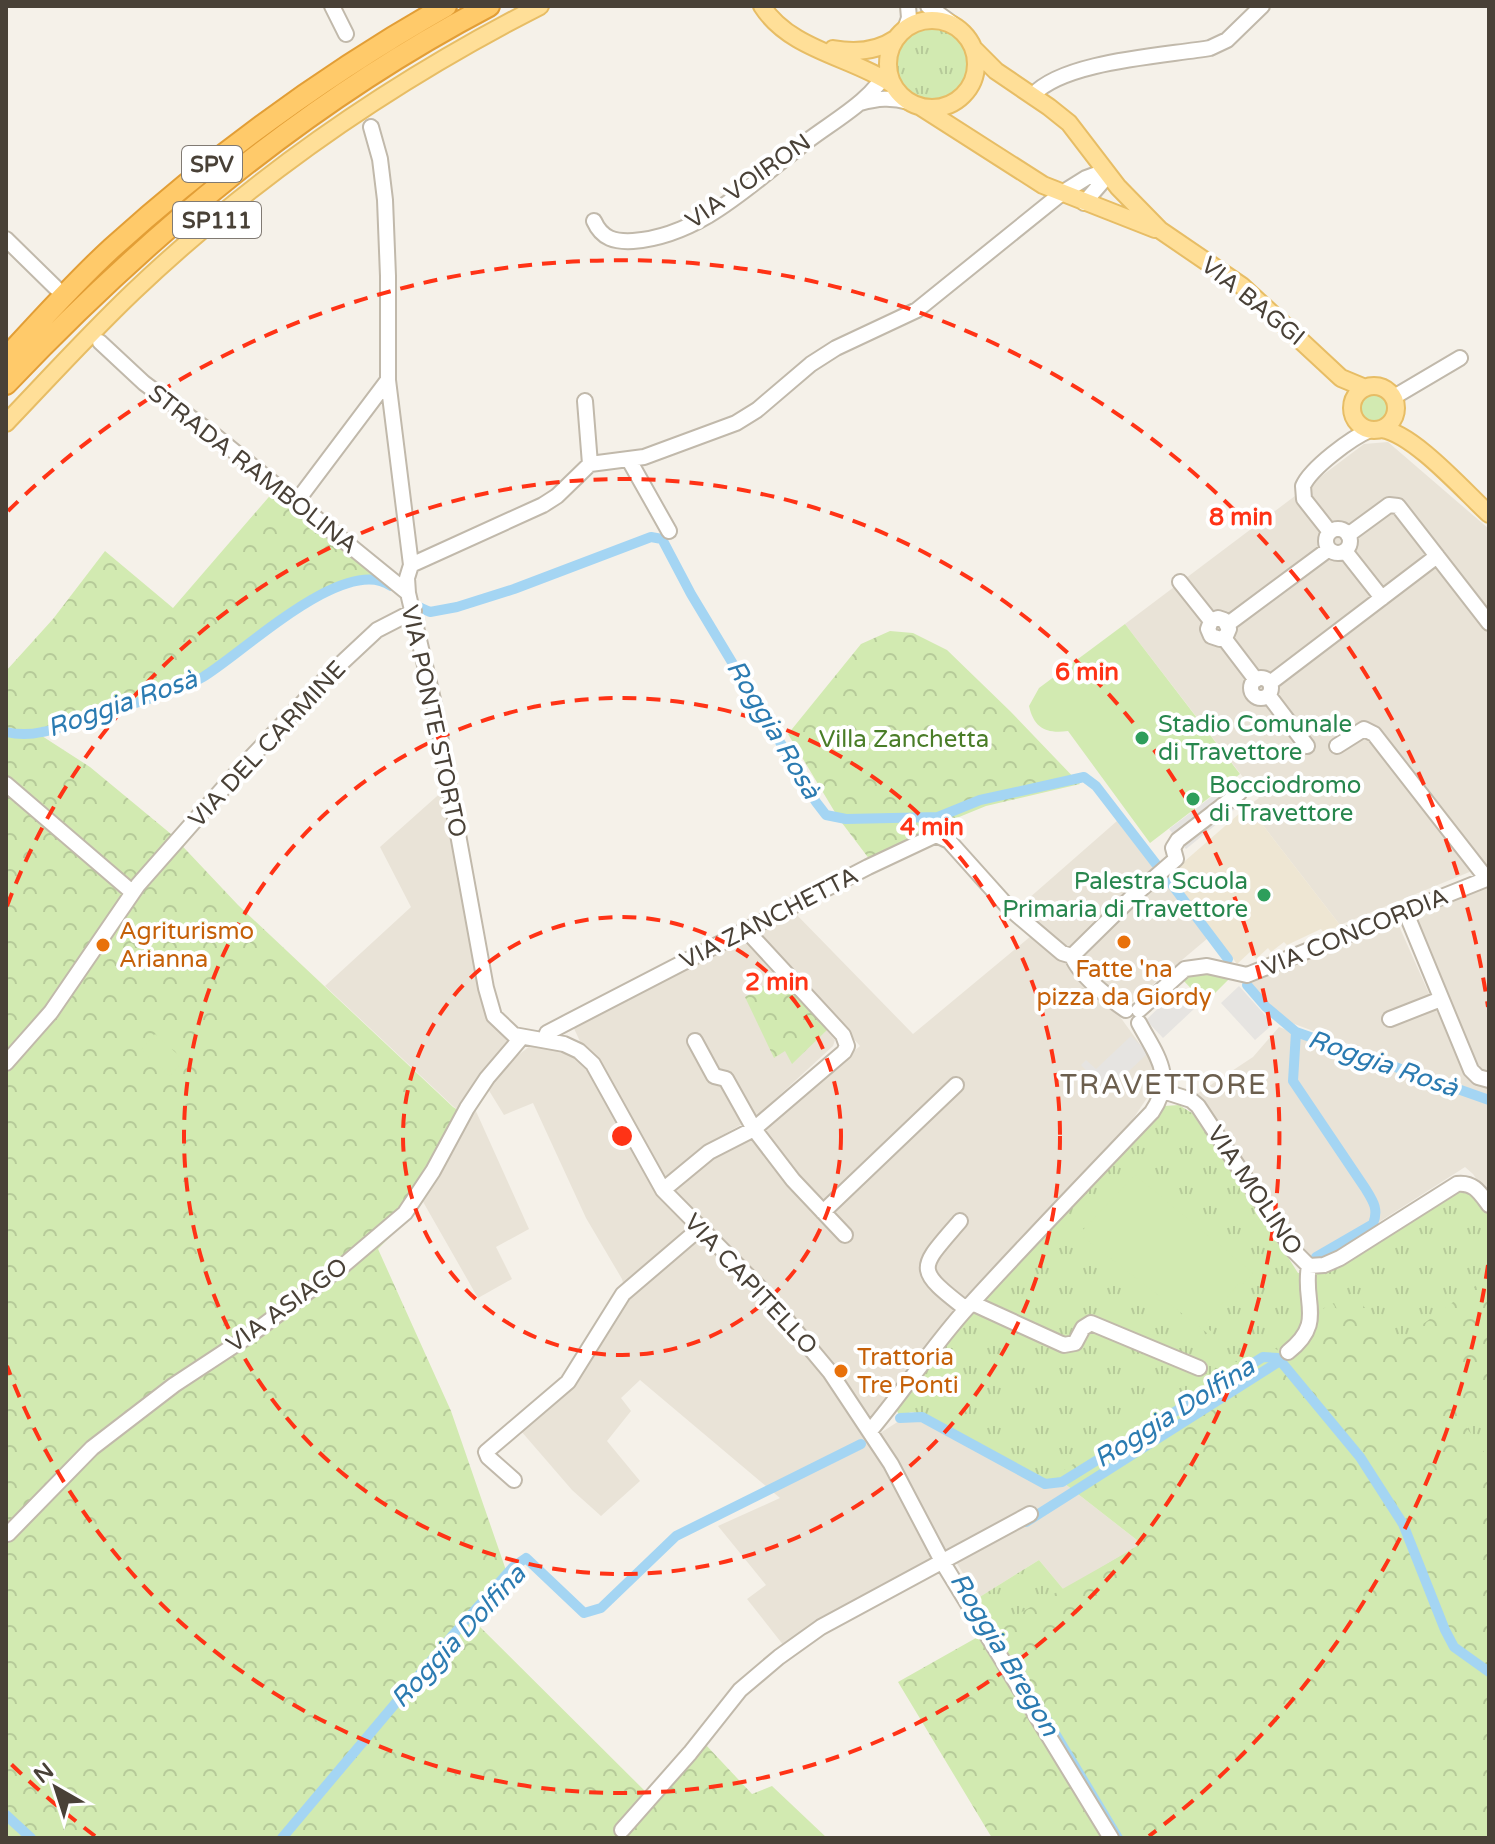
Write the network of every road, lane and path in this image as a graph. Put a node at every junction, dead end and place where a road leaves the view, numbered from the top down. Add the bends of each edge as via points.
1 (332, 6) edge
2 (446, 6) edge
3 (489, 6) edge
4 (540, 6) edge
5 (762, 6) edge
6 (908, 6) edge
7 (928, 6) edge
8 (1262, 6) edge
9 (954, 25) junction
10 (346, 34) dead end
11 (900, 34) junction
12 (812, 46) junction
13 (975, 50) junction
14 (864, 68) junction
15 (888, 77) junction
16 (870, 92) junction
17 (1033, 95) junction
18 (856, 104) junction
19 (915, 105) junction
20 (371, 127) dead end
21 (1105, 171) junction
22 (1062, 193) junction
23 (1084, 203) junction
24 (594, 221) dead end
25 (1160, 230) junction
26 (6, 239) edge
27 (123, 267) junction
28 (56, 288) dead end
29 (100, 342) dead end
30 (6, 358) edge
31 (1460, 358) dead end
32 (1341, 378) junction
33 (388, 380) junction
34 (6, 384) edge
35 (1365, 388) junction
36 (6, 395) edge
37 (1394, 397) junction
38 (585, 401) dead end
39 (1353, 401) junction
40 (1396, 415) junction
41 (1355, 421) junction
42 (6, 423) edge
43 (1376, 430) junction
44 (1409, 440) junction
45 (1347, 445) junction
46 (629, 460) junction
47 (590, 464) junction
48 (297, 501) junction
49 (1489, 514) edge
50 (669, 531) dead end
51 (1330, 532) junction
52 (1346, 543) junction
53 (1329, 549) junction
54 (1437, 556) junction
55 (411, 565) junction
56 (1180, 582) dead end
57 (408, 593) junction
58 (1382, 598) junction
59 (414, 611) junction
60 (1489, 623) edge
61 (1226, 631) junction
62 (1265, 686) junction
63 (1307, 746) dead end
64 (1337, 746) dead end
65 (6, 784) edge
66 (1239, 793) dead end
67 (1488, 878) edge
68 (132, 892) junction
69 (1406, 913) junction
70 (746, 930) junction
71 (1072, 956) junction
72 (1441, 999) junction
73 (1135, 1014) junction
74 (1390, 1019) dead end
75 (568, 1022) junction
76 (522, 1037) junction
77 (545, 1040) junction
78 (695, 1041) dead end
79 (579, 1051) junction
80 (6, 1063) edge
81 (1489, 1080) edge
82 (956, 1085) dead end
83 (1163, 1091) junction
84 (754, 1129) junction
85 (663, 1190) junction
86 (1489, 1205) edge
87 (823, 1212) junction
88 (960, 1221) dead end
89 (699, 1229) junction
90 (845, 1235) dead end
91 (1309, 1266) junction
92 (969, 1306) junction
93 (1288, 1352) dead end
94 (1199, 1368) dead end
95 (870, 1431) junction
96 (514, 1480) dead end
97 (1030, 1514) dead end
98 (8, 1534) dead end
99 (943, 1563) junction
100 (622, 1830) dead end
101 (1111, 1838) edge

1 - 10 street
2 - 30 highway, SPV via 326,80 198,175 112,248
3 - 27 highway, SPV via 294,127
4 - 42 main road, SP111 via 403,83 300,154 134,291
5 - 12 main road, VIA BAGGI via 784,30
6 - 11 street via 909,18
7 - 9 street, VIA BAGGI
8 - 17 street via 1227,40 1210,48 1066,73
9 - 11 main road, VIA BAGGI via 929,20
9 - 13 main road, VIA BAGGI
11 - 12 main road, VIA BAGGI via 883,48 865,51
11 - 15 main road via 891,48
12 - 14 main road, VIA BAGGI
13 - 17 main road, VIA BAGGI
13 - 19 main road via 976,74 965,95 944,107
14 - 15 main road, VIA BAGGI
14 - 16 street
15 - 16 street, VIA VOIRON
15 - 19 main road, VIA BAGGI
16 - 18 street, VIA VOIRON
17 - 21 main road, VIA BAGGI via 1069,123
18 - 19 street, VIA VOIRON via 894,98
18 - 24 street, VIA VOIRON via 743,191 683,228 658,238 615,241 599,233
19 - 22 main road, VIA BAGGI
20 - 33 street, VIA PONTE STORTO via 385,200
21 - 22 street
21 - 23 street
21 - 25 main road, VIA BAGGI
22 - 23 main road, VIA BAGGI
22 - 46 street via 917,310 836,348 736,423
23 - 25 main road, VIA BAGGI
25 - 32 main road, VIA BAGGI via 1242,286
26 - 28 street
27 - 34 highway, SPV
27 - 36 highway
29 - 48 street, STRADA RAMBOLINA via 144,383
31 - 37 street
32 - 35 main road, VIA BAGGI
32 - 39 main road, VIA BAGGI
33 - 48 street
33 - 55 street, VIA PONTE STORTO
35 - 37 main road, VIA BAGGI via 1378,386
35 - 39 main road
37 - 40 main road
38 - 47 street
39 - 41 main road, VIA BAGGI
40 - 43 main road via 1391,424
40 - 44 main road
41 - 43 main road
41 - 45 street
43 - 44 main road
43 - 45 street
44 - 49 main road
45 - 51 street via 1303,486 1304,499
46 - 47 street
46 - 50 street
47 - 55 street via 543,505
48 - 57 street, STRADA RAMBOLINA
51 - 52 street via 1340,530
51 - 53 street
52 - 53 street via 1338,553
52 - 54 street via 1394,503
52 - 58 street
53 - 61 street
54 - 58 street
54 - 60 street
55 - 57 street, VIA PONTE STORTO
56 - 61 street via 1211,621 1211,636 1216,639
57 - 59 street, VIA PONTE STORTO
58 - 62 street
59 - 68 street, VIA DEL CARMINE via 377,630 332,672
59 - 76 street, VIA PONTE STORTO via 489,1001 494,1016
61 - 62 street
62 - 63 street
64 - 67 street via 1364,729 1374,734
65 - 68 street
66 - 71 street via 1178,840 1173,848 1176,859
67 - 69 street, VIA CONCORDIA
68 - 80 street, VIA DEL CARMINE via 51,1012
69 - 72 street
69 - 73 street, VIA CONCORDIA via 1247,975 1207,966 1185,969
70 - 71 street, VIA ZANCHETTA via 936,835 949,841 1018,917
70 - 75 street, VIA ZANCHETTA
70 - 84 street via 843,1035 847,1046
71 - 73 street, VIA ZANCHETTA via 1109,998
72 - 74 street
72 - 81 street via 1471,1070
73 - 83 street, VIA ZANCHETTA via 1161,1060
75 - 77 street, VIA ZANCHETTA via 547,1033
75 - 79 street, VIA CAPITELLO
76 - 77 street
76 - 98 street, VIA ASIAGO via 467,1108 405,1213 322,1282 92,1448
77 - 79 street
78 - 84 street via 714,1076 726,1079
79 - 85 street, VIA CAPITELLO via 593,1064
82 - 87 street
83 - 91 street, VIA MOLINO via 1198,1106 1293,1250
83 - 92 street via 1152,1112
84 - 85 street via 714,1148
84 - 87 street
85 - 89 street, VIA CAPITELLO
86 - 91 street, VIA MOLINO via 1474,1186 1457,1184 1340,1258
87 - 90 street
88 - 92 street via 927,1262 928,1275
89 - 95 street, VIA CAPITELLO via 795,1329
89 - 96 street via 623,1294 568,1382 486,1452
91 - 93 street, VIA MOLINO via 1310,1327
92 - 94 street via 1064,1345 1075,1343 1091,1323
92 - 95 street
95 - 99 street, VIA CAPITELLO
97 - 99 street
99 - 100 street via 821,1627 779,1657 740,1690
99 - 101 street, VIA CAPITELLO

